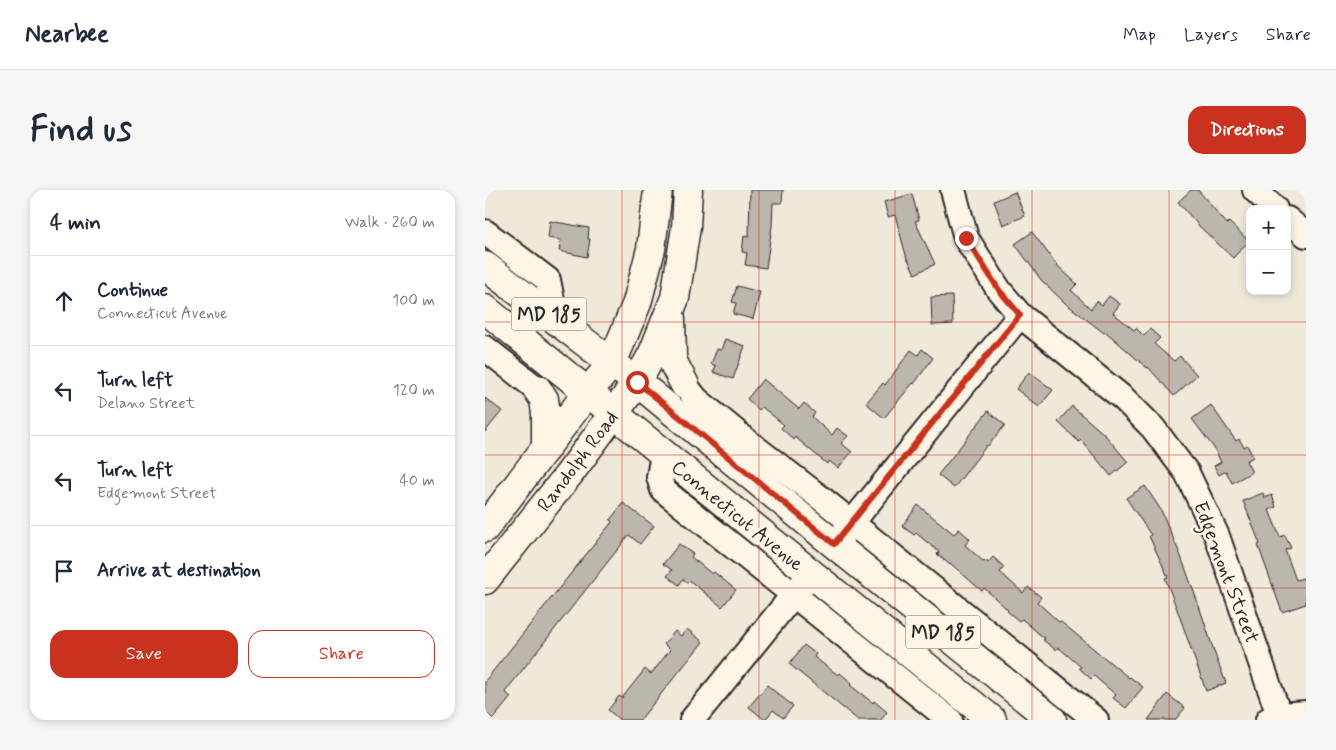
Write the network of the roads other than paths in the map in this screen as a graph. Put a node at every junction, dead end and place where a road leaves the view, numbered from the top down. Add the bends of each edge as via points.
1 (659, 190) edge
2 (687, 190) edge
3 (953, 190) edge
4 (1255, 190) edge
5 (1271, 205) edge
6 (1291, 223) edge
7 (485, 232) edge
8 (1306, 235) edge
9 (485, 266) edge
10 (671, 308) junction
11 (485, 309) edge
12 (1020, 315) junction
13 (556, 320) junction
14 (485, 348) edge
15 (612, 363) junction
16 (637, 382) junction
17 (685, 385) joint
18 (537, 389) joint
19 (588, 392) junction
20 (614, 413) junction
21 (546, 448) junction
22 (851, 523) junction
23 (485, 528) edge
24 (834, 544) junction
25 (485, 580) edge
26 (802, 584) junction
27 (1306, 713) edge
28 (1273, 718) edge
29 (692, 720) edge
30 (950, 720) edge
31 (992, 720) edge
32 (1052, 720) edge
33 (1096, 720) edge

1 - 15 main road, Randolph Road via 651,249 637,303
2 - 10 main road, Randolph Road via 686,227
3 - 12 street, Edgemont Street via 966,238 999,290
4 - 5 street
6 - 8 street
7 - 13 street via 549,280
9 - 13 main road, Connecticut Avenue / MD 185
10 - 16 main road, Randolph Road
10 - 17 main road via 672,358
11 - 19 main road, Connecticut Avenue / MD 185
12 - 22 street
12 - 28 street, Edgemont Street via 1124,399 1153,428 1187,473 1217,536
13 - 15 main road, Connecticut Avenue / MD 185
14 - 18 street
15 - 16 main road, Connecticut Avenue / MD 185
15 - 19 main road, Randolph Road
16 - 20 main road, Randolph Road
16 - 24 main road, Connecticut Avenue / MD 185
17 - 22 street via 696,399 747,442
18 - 21 main road via 544,399
19 - 20 main road, Connecticut Avenue / MD 185
19 - 21 main road, Randolph Road
20 - 25 main road, Randolph Road
20 - 26 main road, Connecticut Avenue / MD 185 via 663,454
21 - 23 main road, Randolph Road
22 - 24 street
22 - 33 street
24 - 32 main road, Connecticut Avenue / MD 185
26 - 29 street
26 - 30 street
26 - 31 main road, Connecticut Avenue / MD 185
27 - 28 street

